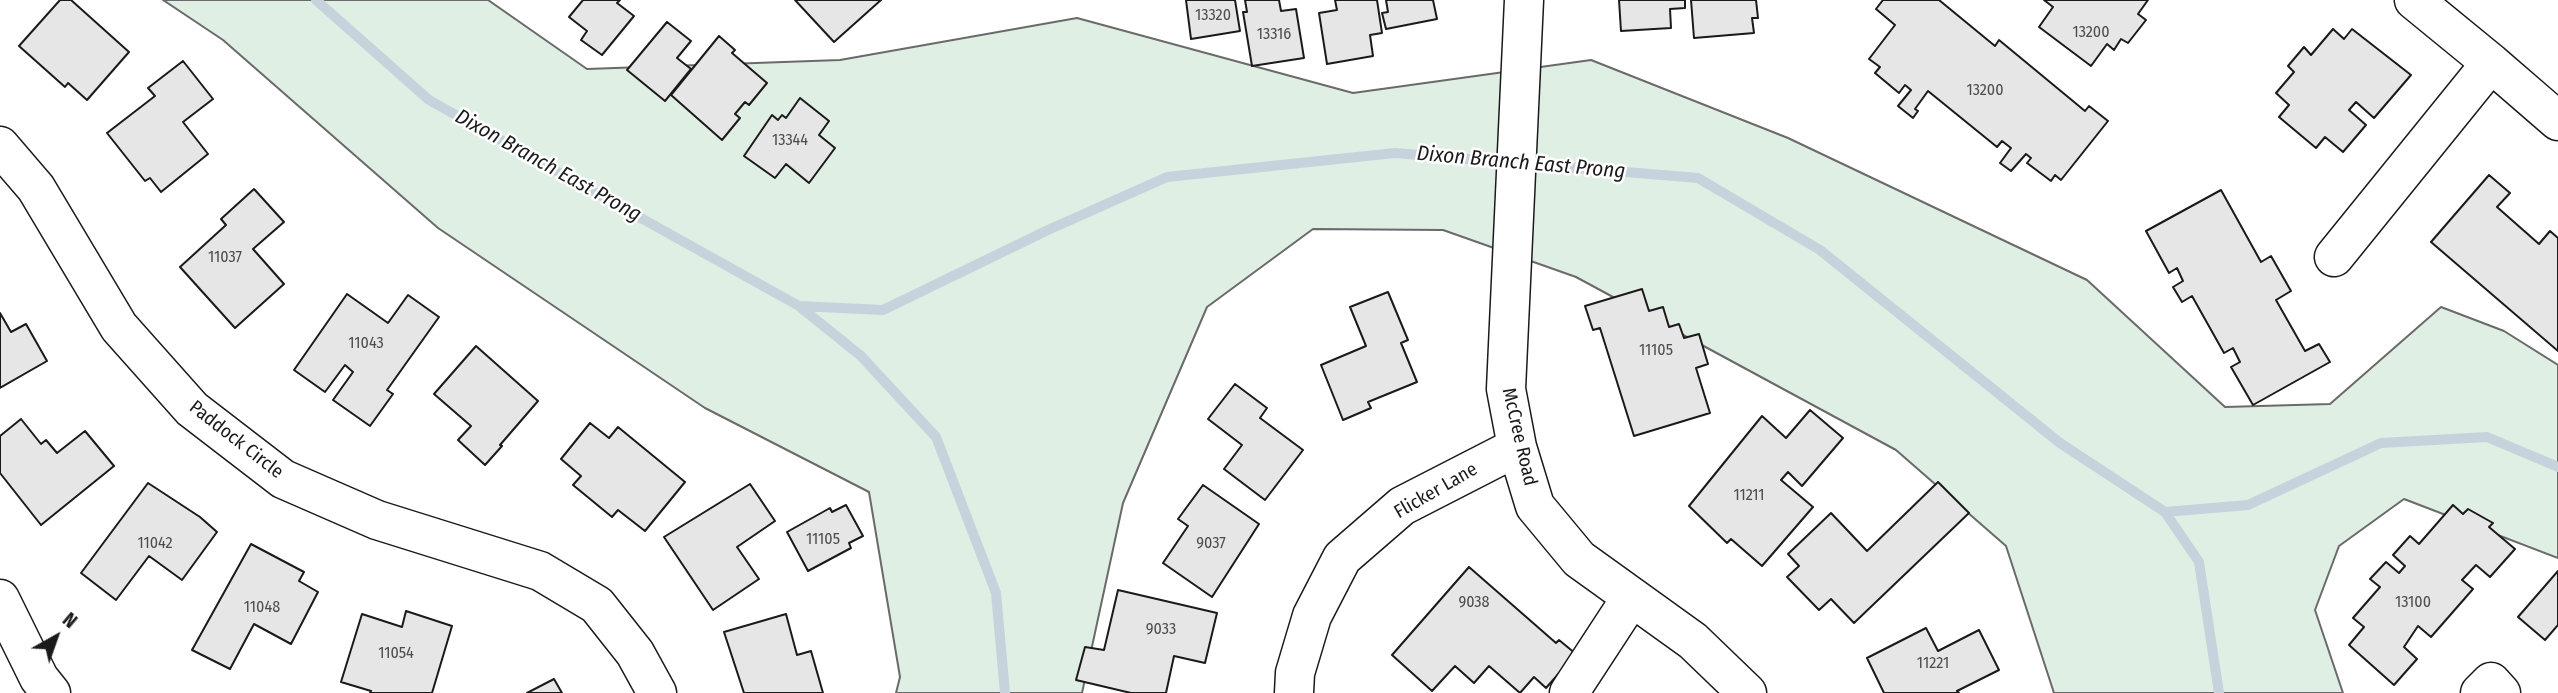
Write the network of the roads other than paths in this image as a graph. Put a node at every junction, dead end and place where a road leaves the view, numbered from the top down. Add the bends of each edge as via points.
1 (1524, 0) edge
2 (2414, 0) edge
3 (2491, 63) junction
4 (2558, 121) edge
5 (0, 146) edge
6 (2334, 257) dead end
7 (1517, 447) junction
8 (1631, 598) junction
9 (0, 599) edge
10 (51, 693) edge
11 (657, 693) edge
12 (1294, 693) edge
13 (1569, 693) edge
14 (1747, 693) edge
15 (2480, 693) edge
16 (2501, 693) edge

1 - 7 street, McCree Road via 1506,389
2 - 3 street
3 - 4 street
3 - 6 street
5 - 11 street, Paddock Circle via 36,188 120,327 192,409 283,479 377,520 541,571 597,605 635,653
7 - 8 street, McCree Road via 1535,506 1578,559
7 - 12 street, Flicker Lane via 1402,506 1342,558 1312,616 1295,673
8 - 13 street
8 - 14 street, McCree Road via 1693,642
9 - 10 street
15 - 16 street via 2491,682

